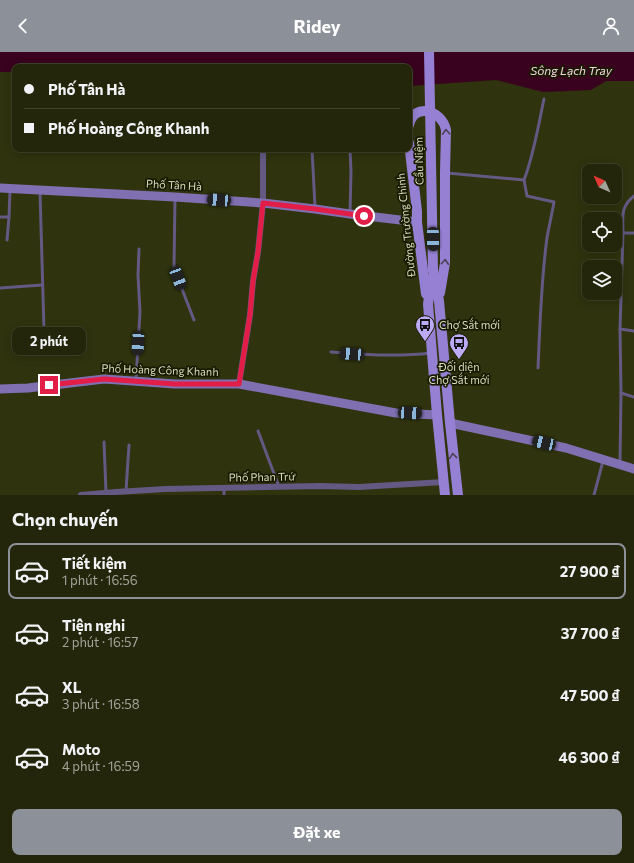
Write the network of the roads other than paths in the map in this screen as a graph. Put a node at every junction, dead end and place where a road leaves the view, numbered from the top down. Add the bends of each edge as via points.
1 (429, 52) edge
2 (544, 99) dead end
3 (412, 118) edge
4 (263, 152) edge
5 (312, 152) edge
6 (350, 152) edge
7 (410, 152) edge
8 (445, 172) junction
9 (524, 180) junction
10 (0, 188) edge
11 (10, 188) junction
12 (40, 190) junction
13 (634, 196) edge
14 (175, 197) junction
15 (263, 203) junction
16 (315, 209) junction
17 (350, 214) junction
18 (0, 217) edge
19 (9, 217) junction
20 (417, 222) junction
21 (623, 233) junction
22 (634, 233) edge
23 (7, 240) dead end
24 (139, 249) dead end
25 (433, 270) junction
26 (42, 285) junction
27 (0, 288) edge
28 (439, 301) junction
29 (428, 304) junction
30 (194, 320) dead end
31 (620, 329) junction
32 (44, 330) dead end
33 (634, 331) edge
34 (331, 352) dead end
35 (431, 353) junction
36 (538, 368) dead end
37 (136, 381) junction
38 (239, 384) junction
39 (0, 389) edge
40 (621, 393) junction
41 (634, 397) edge
42 (437, 415) junction
43 (450, 423) junction
44 (258, 431) dead end
45 (104, 442) dead end
46 (129, 446) dead end
47 (603, 459) junction
48 (620, 465) junction
49 (634, 469) edge
50 (444, 482) junction
51 (279, 487) junction
52 (224, 488) junction
53 (126, 491) junction
54 (106, 492) junction
55 (165, 492) edge
56 (81, 495) edge
57 (224, 495) edge
58 (445, 495) edge
59 (458, 495) edge
60 (594, 495) edge

1 - 25 main road, Cầu Niệm, bridge
2 - 9 lane
8 -> 3 main road, Đường Trường Chinh via 446,130 442,120 429,111 420,112
4 - 15 street
5 - 16 lane
6 - 17 lane
7 - 20 main road, Đường Trường Chinh
8 - 9 lane
28 -> 8 main road, Đường Trường Chinh via 445,263
9 - 36 lane via 527,196 554,202 544,262
10 - 11 street, Phố Tân Hà
11 - 12 street, Phố Tân Hà
11 - 19 lane
12 - 14 street, Phố Tân Hà
12 - 26 lane
13 - 21 lane via 624,207
14 - 15 street, Phố Tân Hà
14 - 30 lane via 174,266
15 - 16 street, Phố Tân Hà
15 - 38 street
16 - 17 street, Phố Tân Hà
17 - 20 street, Phố Tân Hà
18 - 19 lane
19 - 23 lane
20 - 29 main road, Đường Trường Chinh
21 - 22 lane
21 - 31 lane
24 - 37 lane via 140,312
25 - 28 main road, Đường Trường Chinh
25 - 29 main road, Đường Trường Chinh
26 - 27 lane
26 - 32 lane
28 - 43 main road, Đường Trường Chinh
29 - 35 main road, Đường Trường Chinh
31 - 33 lane
31 - 40 lane
34 - 35 lane via 395,355
35 - 42 main road, Đường Trường Chinh
37 - 38 street, Phố Hoàng Công Khanh
37 - 39 street, Phố Hoàng Công Khanh via 104,379
38 - 42 street, Phố Hoàng Công Khanh via 396,412
40 - 41 lane
40 - 48 lane
42 - 50 main road, Đường Trường Chinh
43 - 47 street via 553,445
59 -> 43 main road, Đường Trường Chinh
44 - 51 lane
45 - 54 lane
46 - 53 lane
47 - 48 street
47 - 60 lane
48 - 49 street
50 - 51 street, Phố Phan Trứ via 359,487
50 - 58 main road, Đường Trường Chinh
51 - 52 street, Phố Phan Trứ
52 - 55 street, Phố Phan Trứ
52 - 57 lane
53 - 54 street, Phố Phan Trứ
53 - 55 street, Phố Phan Trứ
54 - 56 street, Phố Phan Trứ

